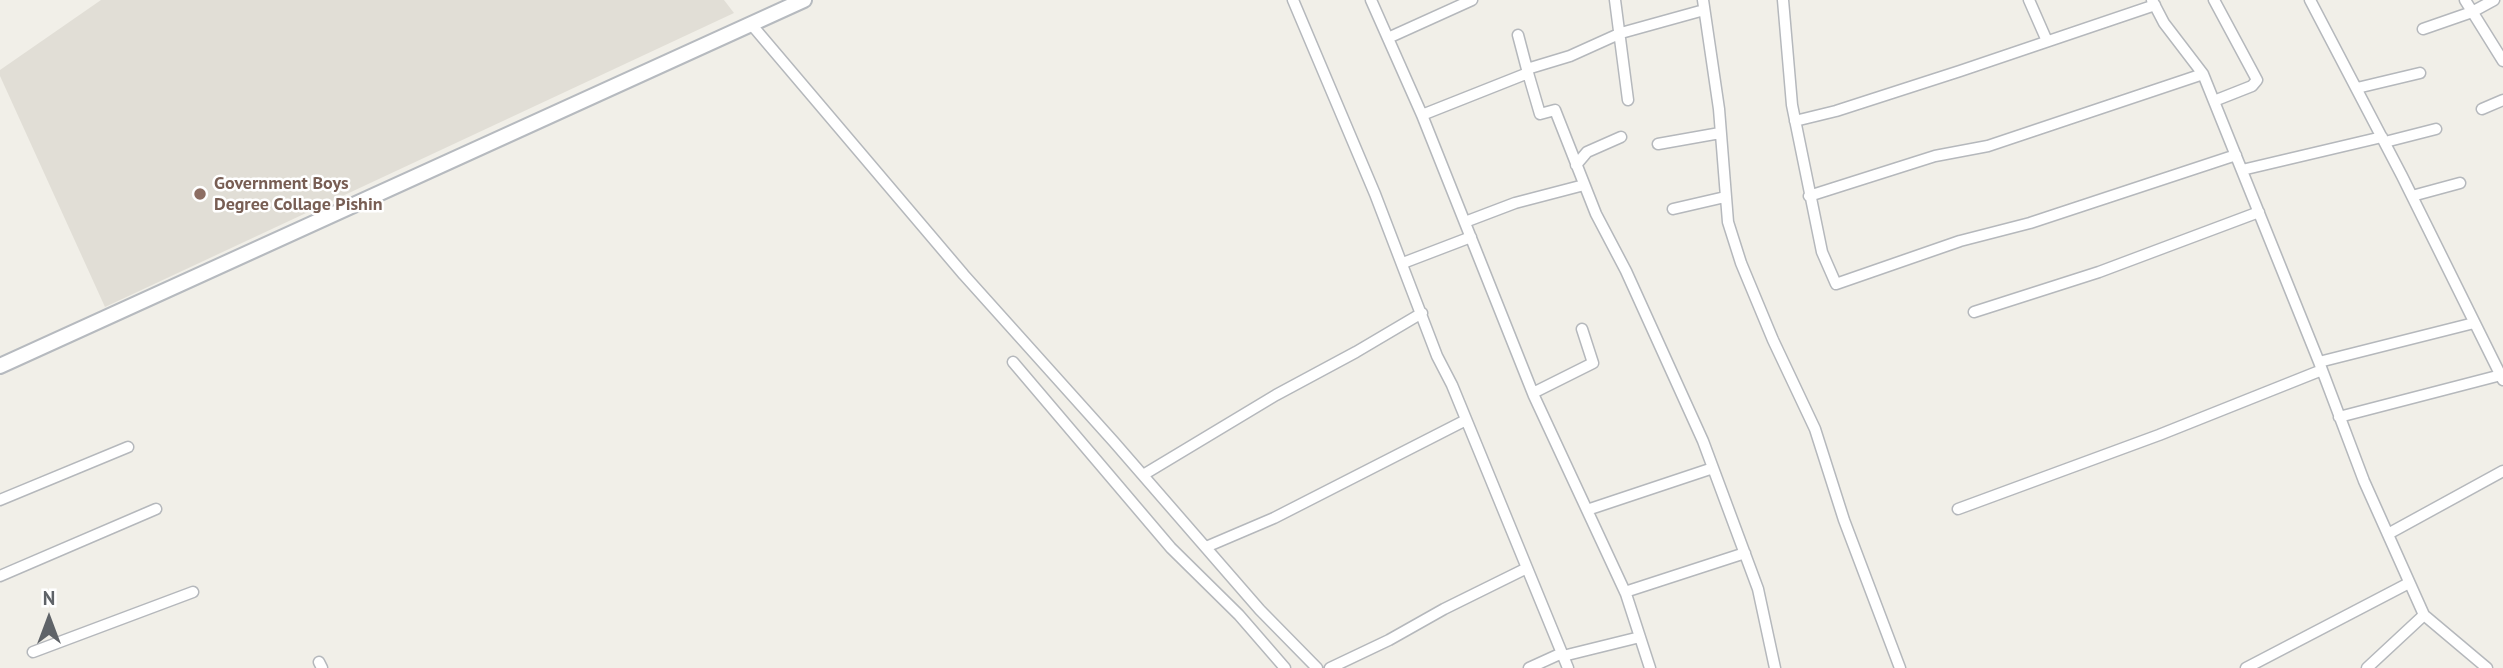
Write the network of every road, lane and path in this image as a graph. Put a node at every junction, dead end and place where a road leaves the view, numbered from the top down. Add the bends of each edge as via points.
1 (804, 0) edge
2 (1293, 0) edge
3 (1371, 0) edge
4 (1472, 0) edge
5 (1615, 0) edge
6 (1783, 0) edge
7 (2029, 0) edge
8 (2214, 0) edge
9 (2309, 0) edge
10 (2465, 0) edge
11 (2494, 0) edge
12 (2153, 2) edge
13 (1704, 5) edge
14 (2472, 12) junction
15 (751, 24) junction
16 (2423, 29) dead end
17 (1621, 33) junction
18 (1518, 35) dead end
19 (1388, 38) junction
20 (2047, 41) junction
21 (2503, 61) edge
22 (1527, 71) junction
23 (2420, 73) dead end
24 (2203, 74) junction
25 (2357, 88) junction
26 (1628, 100) dead end
27 (2503, 100) edge
28 (2214, 101) junction
29 (2482, 109) dead end
30 (1422, 115) junction
31 (1796, 121) junction
32 (2436, 129) dead end
33 (1720, 133) junction
34 (1621, 138) dead end
35 (2384, 139) junction
36 (1658, 144) dead end
37 (2236, 155) junction
38 (1576, 166) junction
39 (2242, 170) junction
40 (2460, 183) dead end
41 (1584, 186) junction
42 (1810, 196) junction
43 (2412, 196) junction
44 (1725, 197) junction
45 (1673, 209) dead end
46 (2259, 212) junction
47 (1465, 222) junction
48 (1471, 237) junction
49 (1403, 263) junction
50 (1974, 312) dead end
51 (1422, 313) junction
52 (2474, 323) junction
53 (1582, 329) dead end
54 (1013, 362) dead end
55 (0, 366) edge
56 (2320, 366) junction
57 (2502, 378) edge
58 (1533, 393) junction
59 (2339, 417) junction
60 (1466, 420) junction
61 (128, 447) dead end
62 (1713, 468) junction
63 (2503, 471) edge
64 (1143, 475) junction
65 (0, 500) edge
66 (156, 509) dead end
67 (1958, 509) dead end
68 (1587, 510) junction
69 (2388, 534) junction
70 (1206, 547) junction
71 (1745, 553) junction
72 (1527, 568) junction
73 (0, 576) edge
74 (2409, 583) junction
75 (193, 592) dead end
76 (1625, 592) junction
77 (2424, 615) junction
78 (1640, 636) junction
79 (33, 652) dead end
80 (1562, 654) junction
81 (1285, 668) edge
82 (1317, 668) edge
83 (1329, 668) edge
84 (1529, 668) edge
85 (1568, 668) edge
86 (1650, 668) edge
87 (1775, 668) edge
88 (1900, 668) edge
89 (2246, 668) edge
90 (2367, 668) edge
91 (2487, 668) edge

1 - 15 main road
2 - 49 street
3 - 19 street
4 - 19 street
5 - 17 street
6 - 31 street
7 - 20 street
8 - 28 street via 2257,80
9 - 25 street
10 - 14 street
11 - 14 street
12 - 20 street
12 - 24 street
13 - 17 street
13 - 33 street
14 - 16 street
14 - 21 street
15 - 55 main road
15 - 64 street via 964,275
17 - 22 street
17 - 26 street
18 - 22 street
19 - 30 street
20 - 31 street
22 - 30 street
22 - 38 street via 1540,114 1555,110
23 - 25 street
24 - 28 street
24 - 42 street via 1988,146 1935,156
25 - 35 street
27 - 29 street
28 - 37 street
30 - 47 street
31 - 42 street
32 - 35 street
33 - 36 street
33 - 44 street
34 - 38 street via 1587,152
35 - 39 street
35 - 43 street
37 - 39 street
37 - 42 street via 1836,284 1822,252
38 - 41 street
39 - 46 street
40 - 43 street
41 - 47 street via 1515,203
41 - 62 street via 1664,352
43 - 52 street
44 - 45 street
44 - 88 street via 1738,255 1815,429
46 - 50 street via 2099,272
46 - 56 street
47 - 48 street
48 - 49 street
48 - 58 street
49 - 51 street
51 - 60 street
51 - 64 street
52 - 56 street
52 - 57 street
53 - 58 street via 1593,363
54 - 81 street via 1171,548
56 - 59 street
56 - 67 street via 2159,435
57 - 59 street
58 - 68 street
59 - 69 street
60 - 70 street via 1274,518
60 - 72 street
61 - 65 street
62 - 68 street
62 - 71 street
63 - 69 street
64 - 70 street
66 - 73 street
68 - 76 street
69 - 74 street
70 - 82 street
71 - 76 street
71 - 87 street
72 - 80 street
72 - 83 street
74 - 77 street
74 - 89 street
75 - 79 street
76 - 78 street
77 - 90 street
77 - 91 street
78 - 80 street
78 - 86 street
80 - 84 street
80 - 85 street

